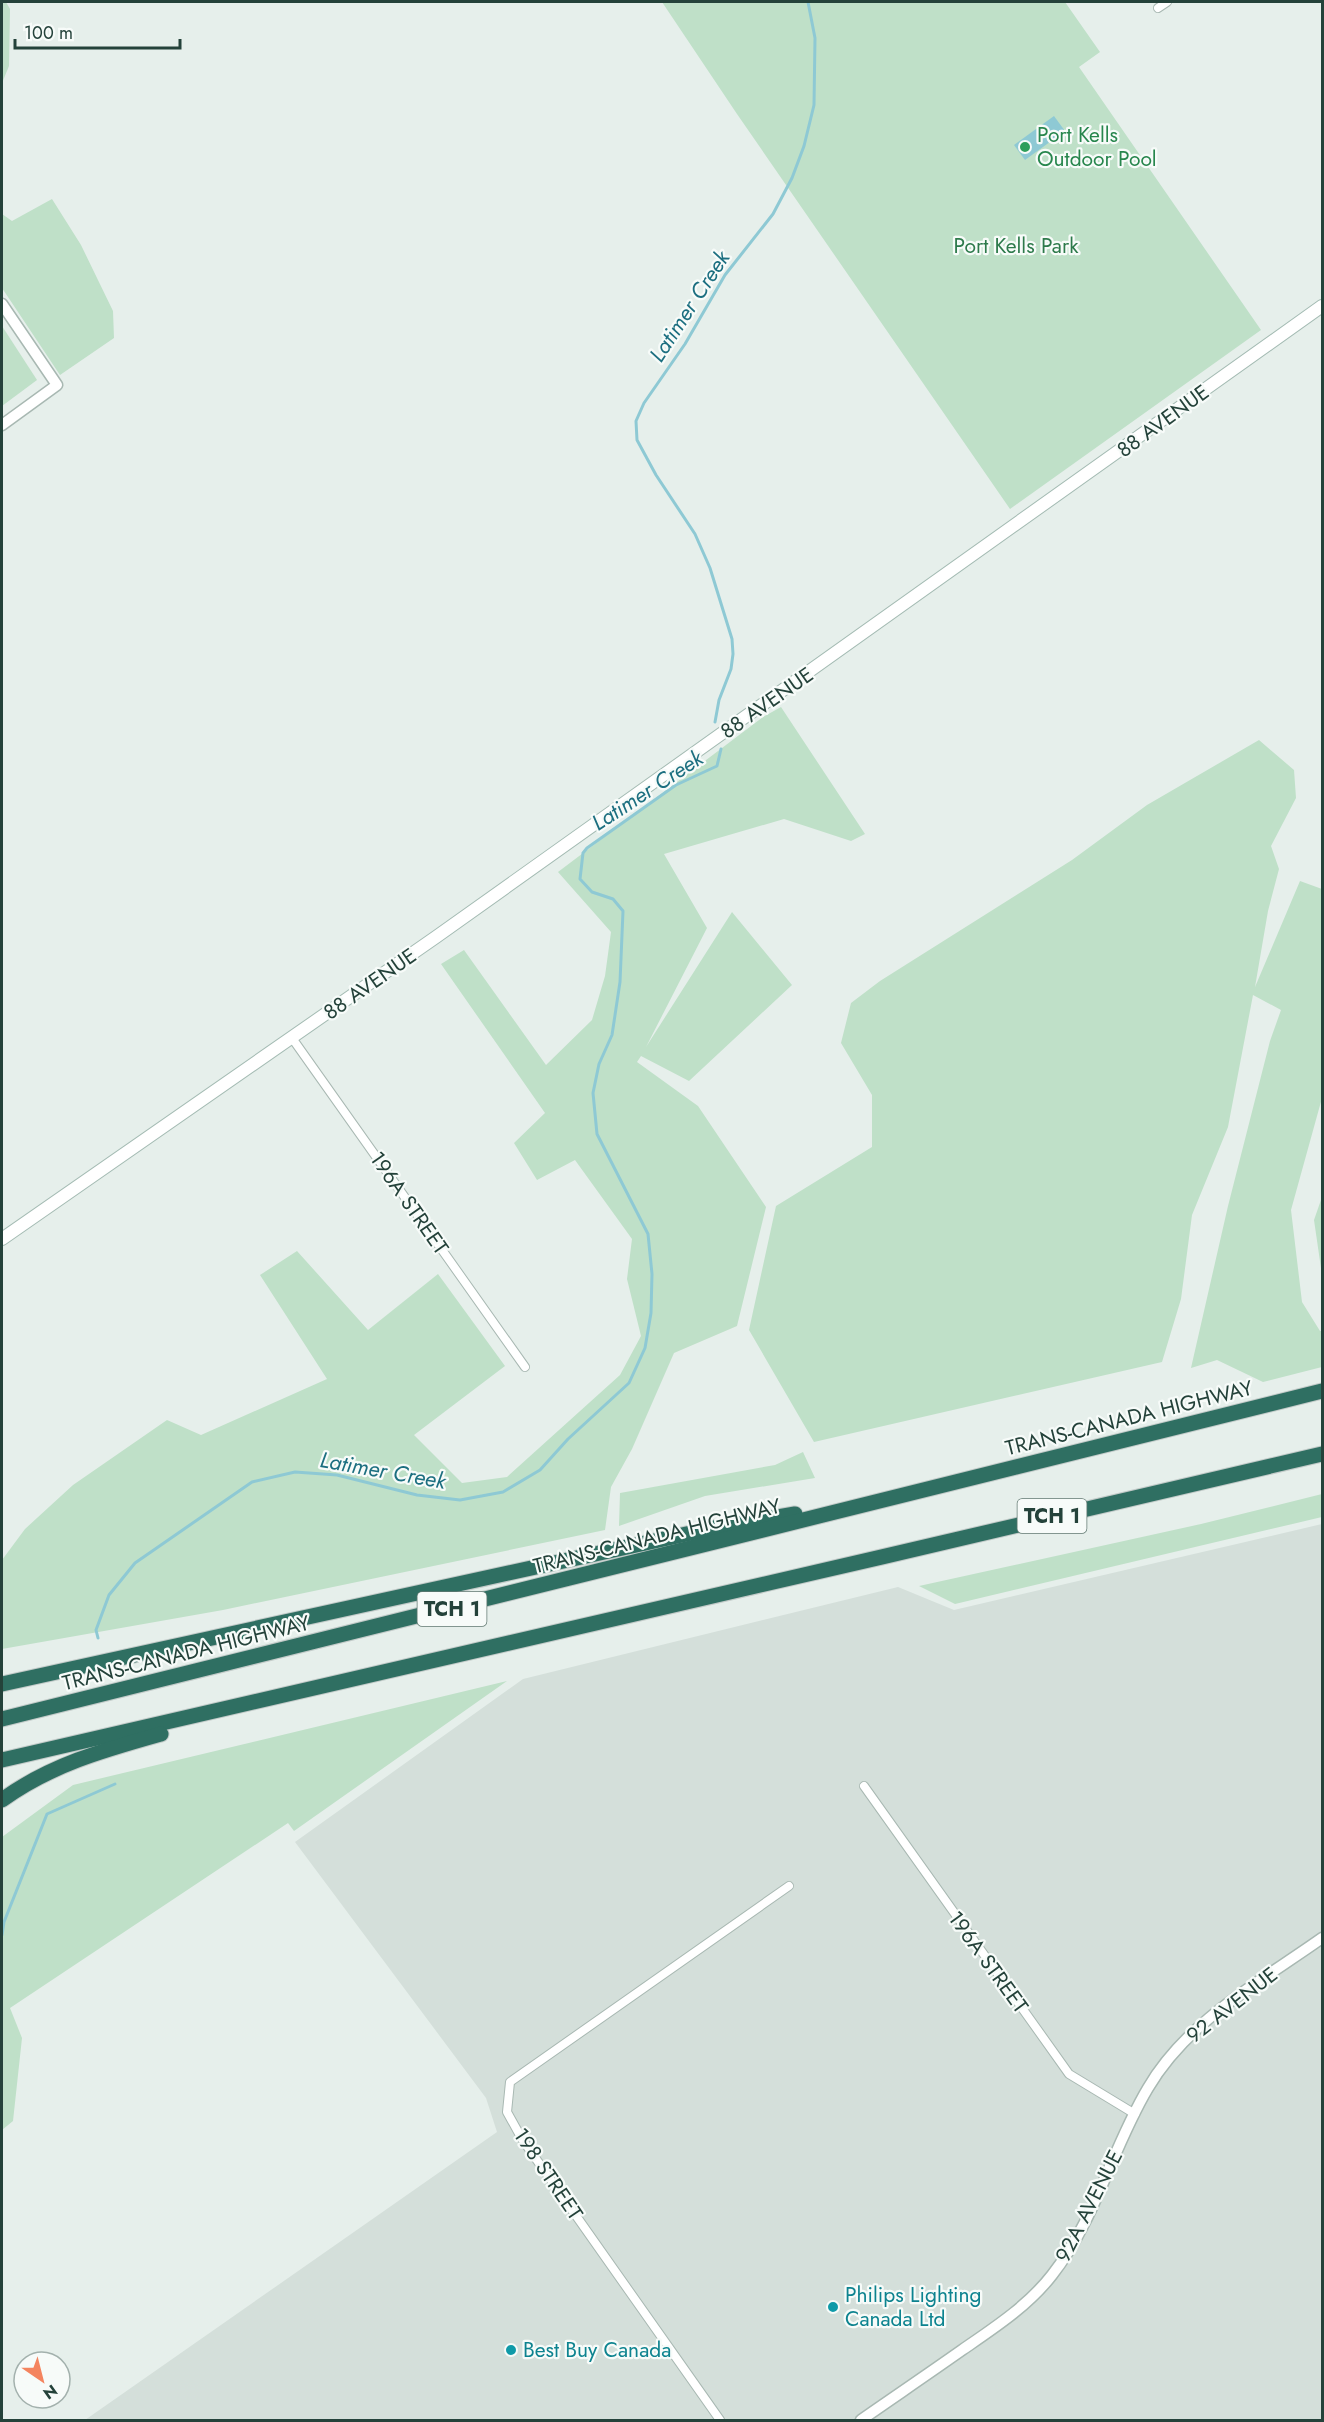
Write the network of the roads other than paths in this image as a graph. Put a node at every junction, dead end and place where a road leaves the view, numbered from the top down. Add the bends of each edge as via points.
1 (1167, 2) edge
2 (1158, 8) dead end
3 (2, 304) edge
4 (1323, 306) edge
5 (2, 425) edge
6 (292, 1038) junction
7 (2, 1239) edge
8 (525, 1367) dead end
9 (1323, 1391) edge
10 (1323, 1454) edge
11 (901, 1495) junction
12 (2, 1684) edge
13 (309, 1692) junction
14 (2, 1719) edge
15 (2, 1760) edge
16 (864, 1786) dead end
17 (2, 1800) edge
18 (789, 1886) dead end
19 (1323, 1938) edge
20 (1135, 2114) junction
21 (720, 2421) edge
22 (861, 2421) edge

1 - 2 street
3 - 5 street via 57,385
4 - 6 main road, 88 AVENUE
6 - 7 main road, 88 AVENUE
6 - 8 street, 196A STREET
9 - 11 highway, TRANS-CANADA HIGHWAY / TCH 1
10 - 13 highway, TCH 1
11 - 12 highway via 714,1528
11 - 14 highway, TRANS-CANADA HIGHWAY / TCH 1
13 - 15 highway, TCH 1
13 - 17 highway via 84,1756 47,1772
16 - 20 street, 196A STREET via 1069,2074
18 - 21 street, 198 STREET via 510,2082 507,2112 522,2139
19 - 20 street, 92 AVENUE via 1196,2030 1167,2060
20 - 22 street, 92A AVENUE via 1077,2238 1051,2276 1006,2319

